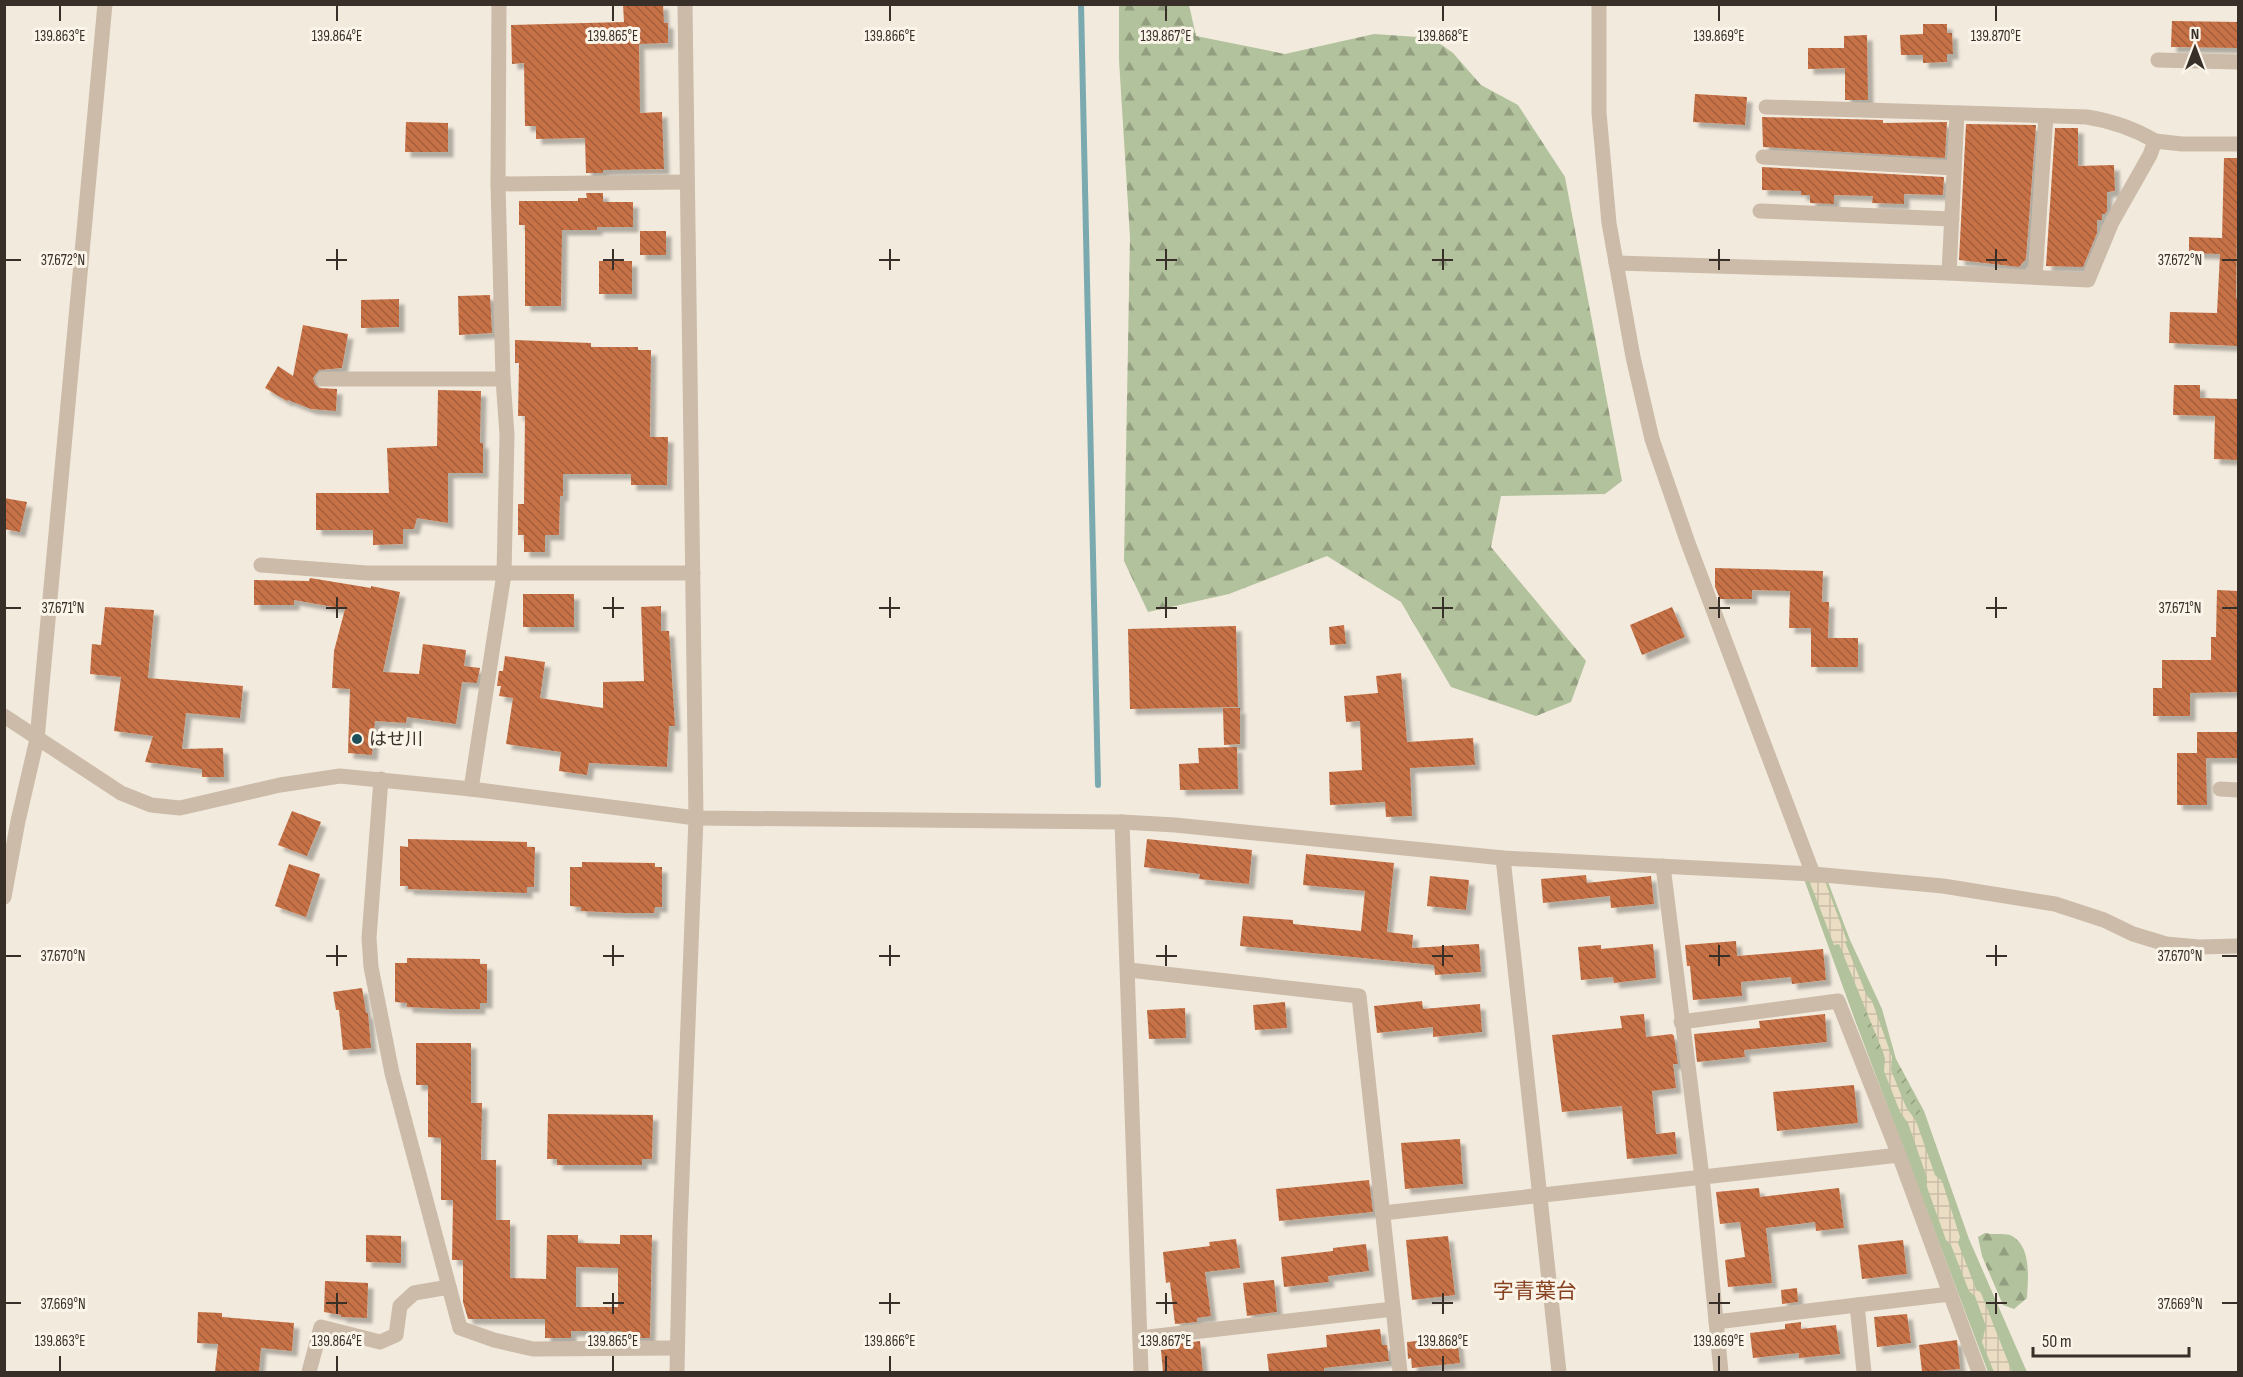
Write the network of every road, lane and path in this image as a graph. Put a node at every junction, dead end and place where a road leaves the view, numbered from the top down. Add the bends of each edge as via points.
1 (105, 4) edge
2 (499, 4) edge
3 (685, 4) edge
4 (1599, 4) edge
5 (2158, 60) dead end
6 (2238, 62) edge
7 (1766, 106) dead end
8 (1957, 113) junction
9 (2046, 116) junction
10 (2155, 141) junction
11 (2238, 144) edge
12 (1763, 157) dead end
13 (1954, 168) junction
14 (686, 182) junction
15 (498, 184) junction
16 (1760, 211) dead end
17 (1952, 219) junction
18 (1616, 263) junction
19 (1949, 273) junction
20 (2035, 277) junction
21 (323, 379) dead end
22 (502, 379) junction
23 (261, 565) dead end
24 (693, 573) junction
25 (504, 574) junction
26 (4, 716) edge
27 (37, 739) junction
28 (381, 779) junction
29 (471, 789) junction
30 (2220, 789) dead end
31 (2238, 790) edge
32 (696, 818) junction
33 (11, 820) edge
34 (1122, 822) junction
35 (1503, 858) junction
36 (1663, 866) junction
37 (1813, 874) junction
38 (4, 897) edge
39 (2238, 946) edge
40 (1129, 970) junction
41 (1681, 1022) junction
42 (1899, 1155) junction
43 (1702, 1177) junction
44 (1540, 1196) junction
45 (1383, 1213) junction
46 (449, 1287) junction
47 (1950, 1294) junction
48 (1857, 1305) junction
49 (1393, 1309) junction
50 (1716, 1322) junction
51 (1140, 1338) junction
52 (676, 1348) junction
53 (309, 1372) edge
54 (677, 1372) edge
55 (1141, 1372) edge
56 (1400, 1372) edge
57 (1558, 1372) edge
58 (1721, 1372) edge
59 (1864, 1372) edge
60 (1979, 1372) edge

1 - 27 street
2 - 15 street
3 - 14 street
4 - 18 street via 1599,113
5 - 6 street
7 - 8 street
8 - 9 street
8 - 13 street
9 - 10 street via 2111,121
9 - 20 street
10 - 11 street
10 - 20 street via 2112,222 2088,280
12 - 13 street
13 - 17 street
14 - 15 street
14 - 24 street
15 - 22 street
16 - 17 street
17 - 19 street
18 - 19 street
18 - 37 street via 1652,439
19 - 20 street
21 - 22 street
22 - 25 street via 507,435
23 - 25 street via 367,573
24 - 25 street
24 - 32 street
25 - 29 street
26 - 27 street
27 - 28 street via 121,793 151,805 180,808 340,776
27 - 33 street
28 - 29 street
28 - 46 street via 369,938 371,967 393,1073
29 - 32 street
30 - 31 street
32 - 34 street
32 - 52 street
33 - 38 street
34 - 35 street
34 - 40 street
35 - 36 street
35 - 44 street
36 - 37 street
36 - 41 street
37 - 39 street via 1943,886 2055,904 2166,944
40 - 45 street via 1359,996
40 - 51 street
41 - 42 street via 1838,1001
41 - 43 street
42 - 43 street
42 - 47 street
43 - 44 street
43 - 50 street
44 - 45 street
44 - 57 street
45 - 49 street
46 - 52 street via 460,1328 510,1344 533,1349
46 - 53 street via 414,1293 400,1306 396,1335 380,1342 321,1328
47 - 48 street
47 - 60 street
48 - 50 street
48 - 59 street
49 - 51 street
49 - 56 street
50 - 58 street
51 - 55 street
52 - 54 street

